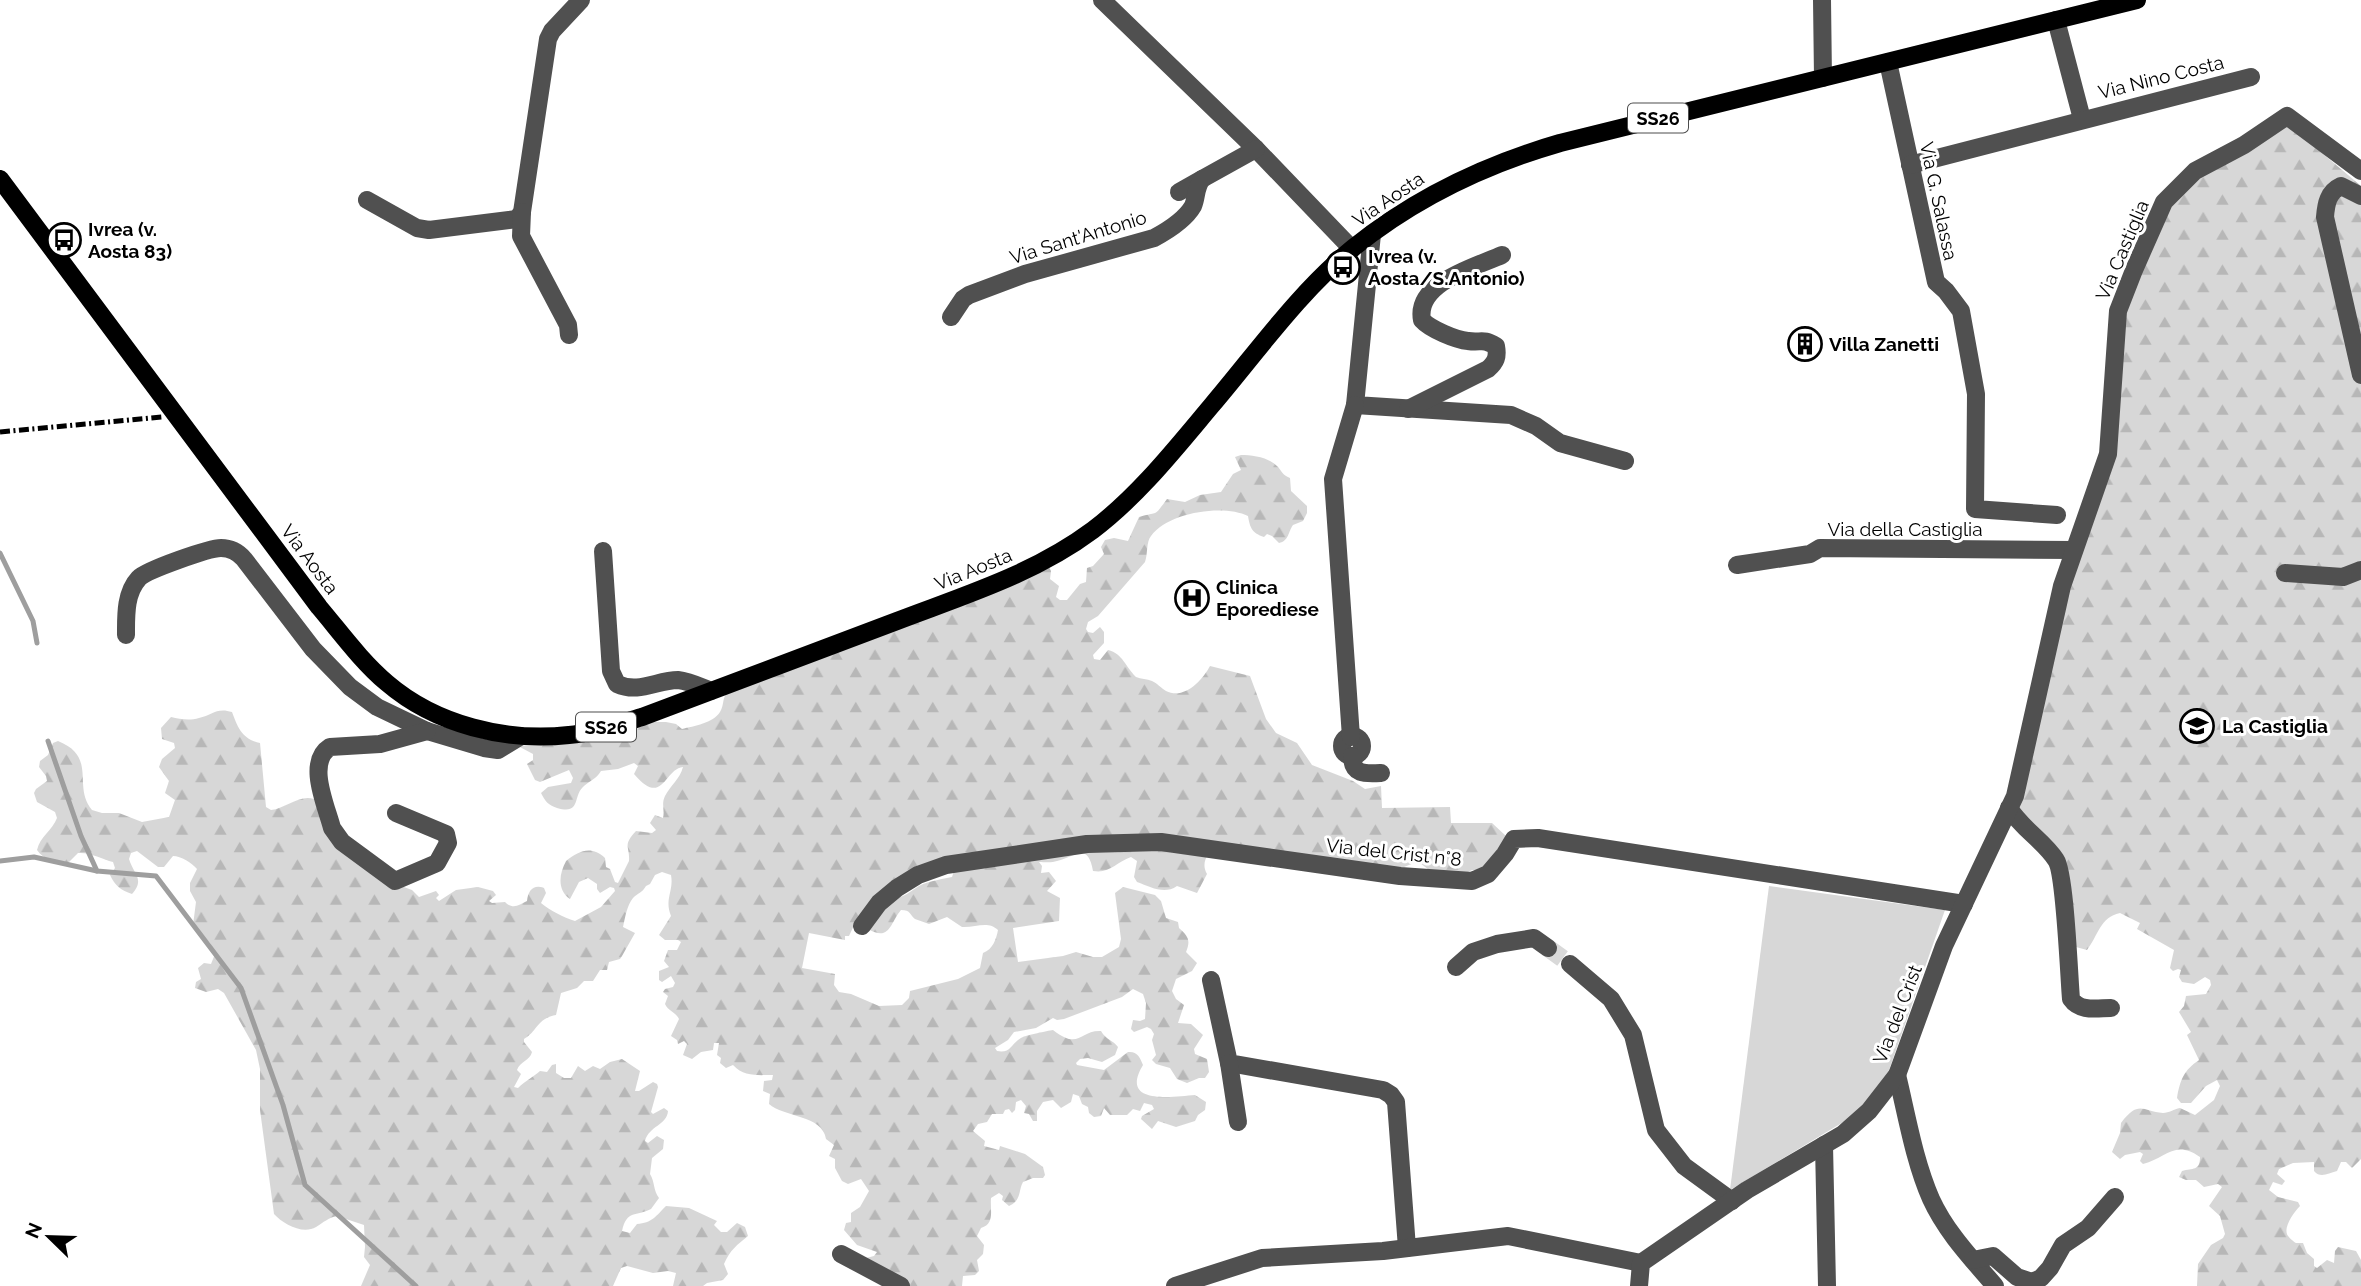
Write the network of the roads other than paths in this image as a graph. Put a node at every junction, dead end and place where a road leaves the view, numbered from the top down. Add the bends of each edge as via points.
1 (581, 0) edge
2 (1102, 0) edge
3 (1822, 0) edge
4 (2137, 0) edge
5 (2056, 20) junction
6 (1888, 62) junction
7 (2251, 77) dead end
8 (1823, 78) junction
9 (2082, 119) junction
10 (1256, 149) junction
11 (1910, 165) junction
12 (2361, 171) edge
13 (1202, 179) junction
14 (0, 180) edge
15 (1179, 192) dead end
16 (2361, 195) edge
17 (367, 200) dead end
18 (522, 212) junction
19 (1372, 234) junction
20 (1352, 249) junction
21 (1502, 255) dead end
22 (951, 317) dead end
23 (569, 335) dead end
24 (2361, 375) edge
25 (1355, 405) junction
26 (1408, 409) junction
27 (1625, 461) dead end
28 (2057, 515) dead end
29 (2074, 550) junction
30 (603, 551) dead end
31 (1737, 565) dead end
32 (2361, 570) edge
33 (2285, 573) dead end
34 (126, 635) dead end
35 (711, 691) junction
36 (426, 731) junction
37 (521, 736) junction
38 (1381, 773) dead end
39 (2009, 808) junction
40 (396, 813) dead end
41 (1964, 904) junction
42 (862, 926) dead end
43 (1548, 947) tunnel mouth
44 (1570, 964) tunnel mouth
45 (1456, 967) dead end
46 (1211, 980) dead end
47 (2111, 1008) dead end
48 (1229, 1063) junction
49 (1897, 1075) junction
50 (1237, 1122) dead end
51 (1824, 1145) junction
52 (2115, 1197) dead end
53 (1732, 1201) junction
54 (1407, 1248) junction
55 (841, 1254) dead end
56 (1973, 1260) junction
57 (1641, 1262) junction
58 (901, 1286) edge
59 (1175, 1286) edge
60 (1639, 1286) edge
61 (1827, 1286) edge
62 (1995, 1286) edge

1 - 18 street via 548,38
2 - 10 street
3 - 8 street
4 - 5 main road, Via Aosta / SS26
5 - 6 main road, Via Aosta / SS26
5 - 9 street, Via Nino Costa
6 - 8 main road, Via Aosta / SS26
6 - 11 street, Via G. Salassa
7 - 9 street, Via Nino Costa
8 - 19 main road, Via Aosta / SS26 via 1516,156 1420,200
9 - 11 street, Via Nino Costa
10 - 13 street
10 - 20 street
11 - 28 street, Via G. Salassa via 1936,282 1961,311 1976,394 1975,509
12 - 29 street, Via Castiglia via 2287,116 2195,171 2164,202 2118,311 2108,454
13 - 15 street
13 - 22 street, Via Sant'Antonio via 1192,206 1154,238 1025,274 969,295
14 - 37 main road, Via Aosta / SS26 via 363,660 388,684 427,709 452,721
16 - 24 street via 2335,188 2325,217
17 - 18 street via 429,230 514,220
18 - 23 street via 521,236
19 - 20 main road, Via Aosta / SS26
19 - 25 street
20 - 35 main road, Via Aosta / SS26 via 1322,277 1150,477 1122,506 1074,543 989,587
21 - 26 street via 1438,284 1421,313 1422,320 1434,329 1496,346 1495,363
25 - 26 street
25 - 38 street via 1332,480 1351,737 1361,746 1352,756 1352,765 1363,774
26 - 27 street via 1511,415 1560,443
29 - 31 street, Via della Castiglia via 1820,548 1810,554
29 - 39 street, Via del Crist
30 - 35 street via 611,671 617,684 634,689 676,680
32 - 33 street via 2343,577
34 - 36 street via 130,592 140,577 218,548 234,550 313,649 350,687 377,707
35 - 37 main road, Via Aosta / SS26 via 592,732
36 - 37 street via 498,750
36 - 40 street via 380,744 330,747 319,759 318,774 332,828 342,842 396,881 437,863 448,843 446,834
39 - 41 street, Via del Crist
39 - 47 street via 2058,861 2071,999 2082,1009
41 - 42 street, Via del Crist n°8 via 1538,838 1514,839 1488,874 1472,881 1400,876 1161,842 1087,844 946,865 897,888
41 - 49 street, Via del Crist
43 - 45 street via 1534,938 1497,944 1473,951
44 - 53 street via 1611,999 1633,1035 1656,1130 1684,1166
46 - 48 street
48 - 50 street
48 - 54 street via 1391,1095 1396,1102
49 - 51 street, Via del Crist via 1869,1111
49 - 56 street via 1932,1201
51 - 53 street, Via del Crist
51 - 61 street
52 - 56 street via 2088,1227 2063,1245 2050,1268 2032,1282 2017,1277 1993,1256
53 - 57 street, Via del Crist
54 - 57 street via 1508,1236
54 - 59 street via 1262,1258
55 - 58 street
56 - 62 street
57 - 60 street

